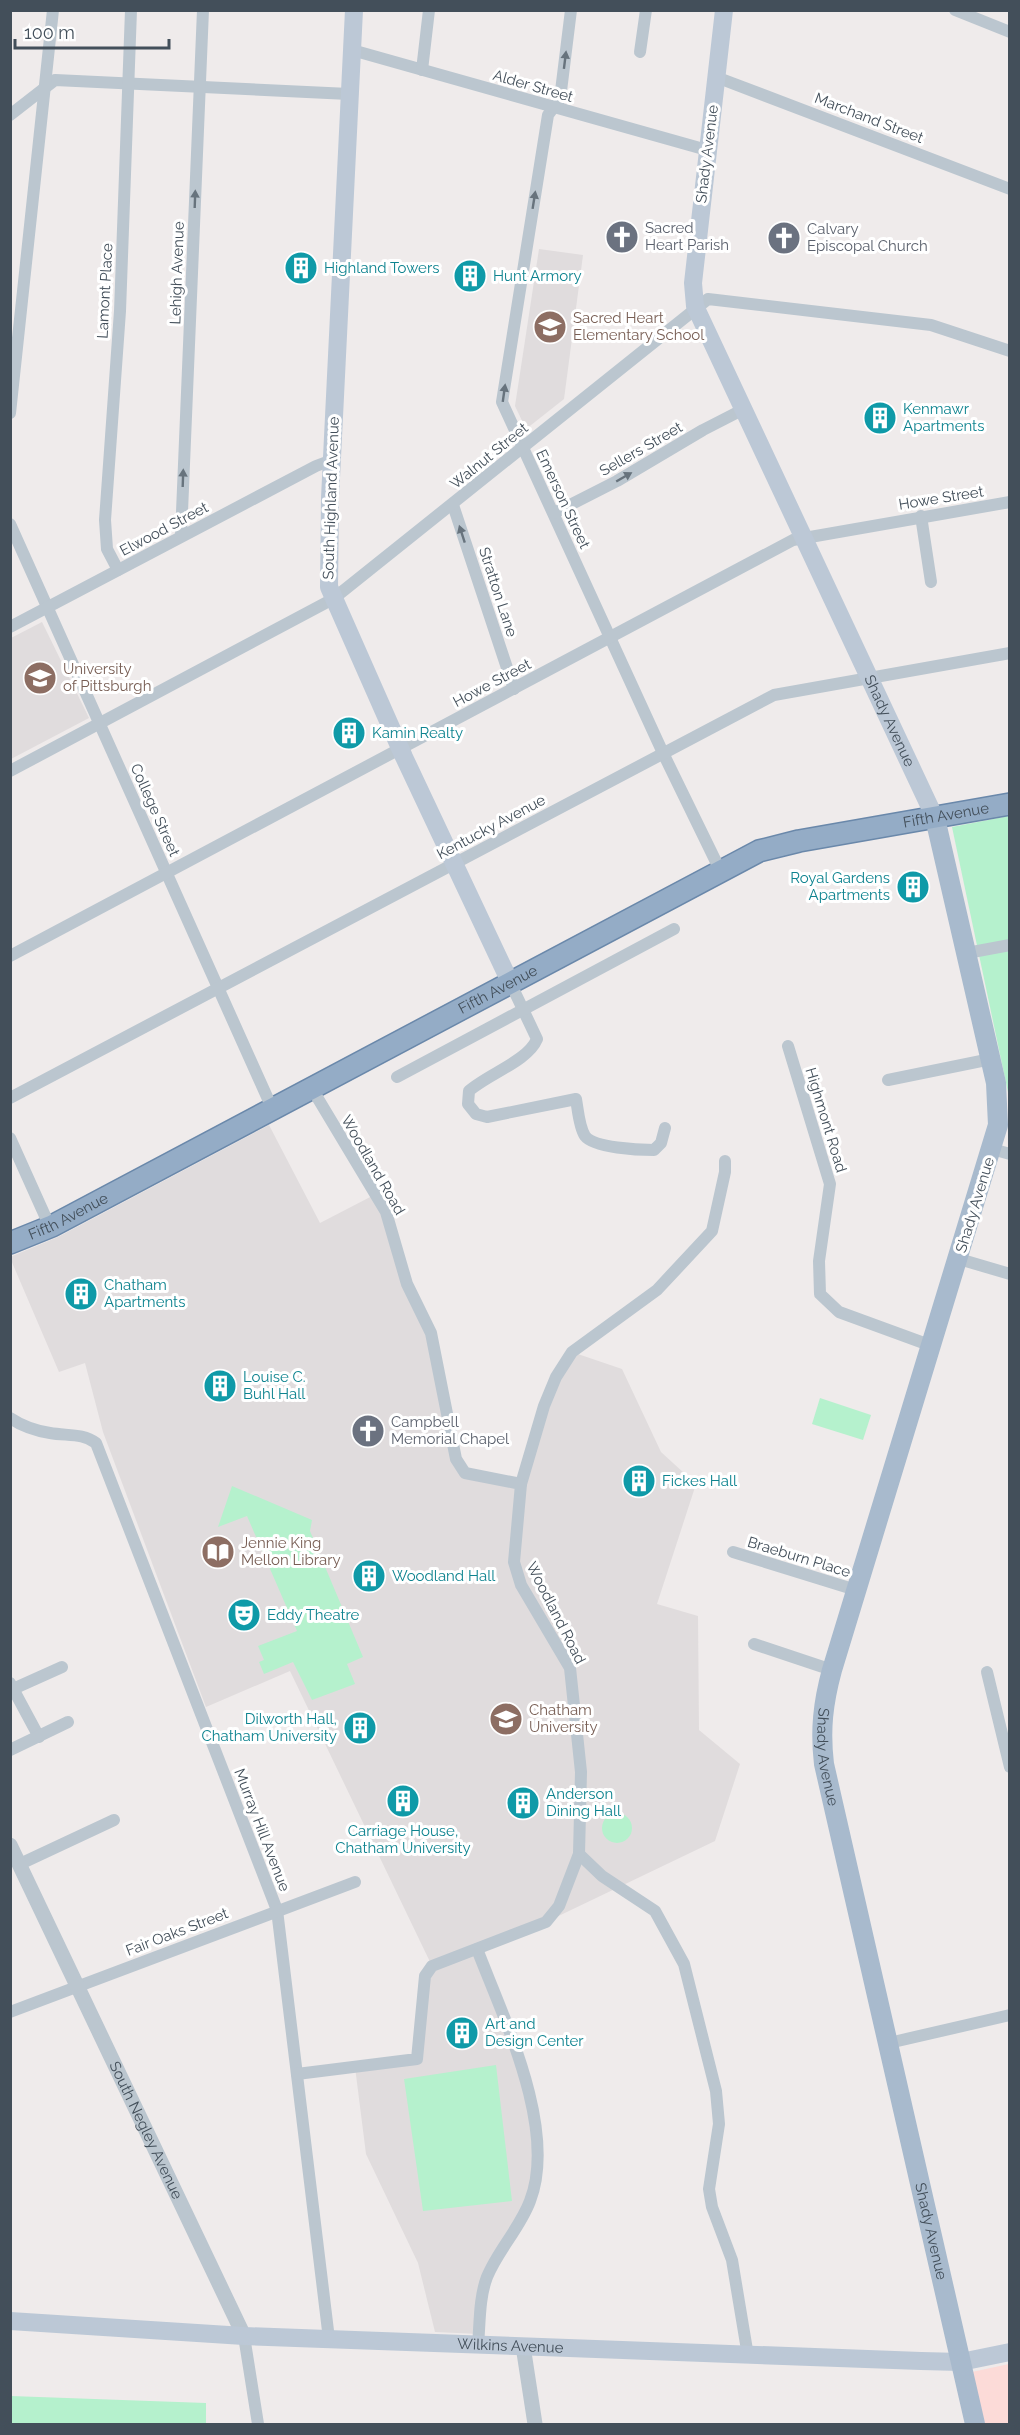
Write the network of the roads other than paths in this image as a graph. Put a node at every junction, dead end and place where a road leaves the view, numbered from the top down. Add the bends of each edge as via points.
1 (53, 10) edge
2 (131, 10) edge
3 (203, 10) edge
4 (354, 10) edge
5 (429, 10) edge
6 (571, 10) edge
7 (646, 10) edge
8 (724, 10) edge
9 (955, 10) edge
10 (1010, 32) edge
11 (352, 51) junction
12 (640, 52) dead end
13 (423, 70) junction
14 (716, 77) junction
15 (128, 84) junction
16 (200, 85) junction
17 (45, 86) junction
18 (349, 94) junction
19 (554, 108) junction
20 (10, 115) edge
21 (707, 150) junction
22 (1010, 189) edge
23 (695, 306) junction
24 (1010, 351) edge
25 (742, 410) junction
26 (10, 413) edge
27 (523, 447) junction
28 (332, 460) junction
29 (1010, 502) edge
30 (453, 505) junction
31 (554, 513) junction
32 (921, 516) junction
33 (10, 524) edge
34 (804, 536) junction
35 (181, 537) junction
36 (118, 570) junction
37 (931, 582) dead end
38 (333, 599) junction
39 (47, 608) junction
40 (10, 627) edge
41 (609, 637) junction
42 (1010, 653) edge
43 (871, 678) junction
44 (514, 689) junction
45 (100, 723) junction
46 (400, 748) junction
47 (663, 753) junction
48 (10, 771) edge
49 (1010, 804) edge
50 (935, 818) junction
51 (455, 863) junction
52 (166, 872) junction
53 (721, 872) junction
54 (674, 929) dead end
55 (1010, 945) edge
56 (967, 953) junction
57 (10, 956) edge
58 (510, 982) junction
59 (219, 989) junction
60 (524, 1010) junction
61 (788, 1046) dead end
62 (991, 1059) junction
63 (397, 1077) dead end
64 (888, 1080) dead end
65 (311, 1087) junction
66 (10, 1098) edge
67 (1004, 1104) edge
68 (272, 1108) junction
69 (665, 1128) dead end
70 (10, 1138) edge
71 (1001, 1152) edge
72 (725, 1161) dead end
73 (50, 1227) junction
74 (10, 1243) edge
75 (959, 1259) junction
76 (1010, 1274) edge
77 (932, 1346) junction
78 (10, 1418) edge
79 (521, 1484) junction
80 (733, 1552) dead end
81 (856, 1590) junction
82 (754, 1644) dead end
83 (62, 1667) dead end
84 (831, 1670) junction
85 (987, 1672) dead end
86 (12, 1686) edge
87 (68, 1722) dead end
88 (39, 1737) junction
89 (10, 1750) edge
90 (1010, 1767) edge
91 (114, 1820) dead end
92 (10, 1845) edge
93 (579, 1854) junction
94 (20, 1864) junction
95 (355, 1882) dead end
96 (277, 1910) junction
97 (477, 1949) junction
98 (78, 1984) junction
99 (10, 2012) edge
100 (1010, 2015) edge
101 (889, 2043) junction
102 (297, 2074) junction
103 (10, 2322) edge
104 (244, 2336) junction
105 (328, 2339) junction
106 (478, 2345) junction
107 (523, 2346) junction
108 (1010, 2352) edge
109 (748, 2356) junction
110 (961, 2362) junction
111 (258, 2424) edge
112 (535, 2424) edge
113 (975, 2424) edge

1 - 17 street
2 - 15 street, Lamont Place
3 - 16 street, Lehigh Avenue
4 - 11 main road, South Highland Avenue
5 - 13 street
19 -> 6 street, Emerson Street via 560,99
7 - 12 street
8 - 14 main road, Shady Avenue
9 - 10 street
11 - 13 street, Alder Street
11 - 18 main road, South Highland Avenue
13 - 19 street, Alder Street
14 - 21 main road, Shady Avenue
14 - 22 street, Marchand Street
15 - 16 street
15 - 17 street via 55,80
15 - 36 street, Lamont Place via 120,311 105,520 107,549
16 - 18 street
35 -> 16 street, Lehigh Avenue
17 - 20 street
17 - 26 street
18 - 28 main road, South Highland Avenue
19 - 21 street, Alder Street
27 -> 19 street, Emerson Street via 502,402 548,115
21 - 23 main road, Shady Avenue via 693,283
23 - 24 street, Walnut Street via 708,299 931,325
23 - 25 main road, Shady Avenue
23 - 27 street, Walnut Street
31 -> 25 street, Sellers Street
25 - 34 main road, Shady Avenue
27 - 30 street, Walnut Street
27 - 31 street, Emerson Street
28 - 35 street, Elwood Street
28 - 38 main road, South Highland Avenue via 329,587
29 - 32 street, Howe Street
30 - 38 street, Walnut Street
44 -> 30 street, Stratton Lane
31 - 41 street, Emerson Street
32 - 34 street, Howe Street
32 - 37 street
33 - 39 street, College Street
34 - 41 street, Howe Street
34 - 43 main road, Shady Avenue
35 - 36 street, Elwood Street
36 - 39 street, Elwood Street
38 - 45 street, Walnut Street
38 - 46 main road, South Highland Avenue
39 - 40 street, Elwood Street
39 - 45 street, College Street
41 - 44 street, Howe Street
41 - 47 street, Emerson Street
42 - 43 street, Kentucky Avenue
43 - 47 street, Kentucky Avenue via 774,695
43 - 50 main road, Shady Avenue
44 - 46 street, Howe Street
45 - 48 street, Walnut Street
45 - 52 street, College Street
46 - 51 main road, South Highland Avenue
46 - 52 street, Howe Street
47 - 51 street, Kentucky Avenue
47 - 53 street, Emerson Street
49 - 50 highway, Fifth Avenue
50 - 53 highway, Fifth Avenue via 759,851
50 - 56 main road, Shady Avenue
51 - 58 main road, South Highland Avenue
51 - 59 street, Kentucky Avenue
52 - 57 street, Howe Street
52 - 59 street, College Street
53 - 58 highway, Fifth Avenue
54 - 60 street
55 - 56 street
56 - 62 main road, Shady Avenue
58 - 60 street
58 - 65 highway, Fifth Avenue
59 - 66 street, Kentucky Avenue
59 - 68 street, College Street
60 - 63 street
60 - 69 street via 536,1033 533,1050 469,1091 468,1104 476,1114 487,1117 576,1099 584,1135 591,1142 634,1150 654,1150 661,1143
61 - 77 street, Highmont Road via 830,1184 819,1261 820,1294 839,1312
62 - 64 street
62 - 67 main road, Shady Avenue
65 - 68 highway, Fifth Avenue
65 - 79 street, Woodland Road via 386,1212 407,1284 431,1334 456,1459 465,1473
67 - 71 main road, Shady Avenue
68 - 73 highway, Fifth Avenue
70 - 73 street
71 - 75 main road, Shady Avenue
72 - 79 street via 712,1231 657,1290 572,1352 556,1377
73 - 74 highway, Fifth Avenue
75 - 76 street
75 - 77 main road, Shady Avenue
77 - 81 main road, Shady Avenue
78 - 96 street, Murray Hill Avenue via 50,1433 88,1437 96,1443
79 - 93 street, Woodland Road via 514,1562 521,1585 570,1668 581,1772
80 - 81 street, Braeburn Place
81 - 84 main road, Shady Avenue
82 - 84 street
83 - 86 street
84 - 101 main road, Shady Avenue via 821,1732 824,1764
85 - 90 street
86 - 88 street
87 - 88 street
88 - 89 street
91 - 94 street
92 - 94 street, South Negley Avenue
93 - 97 street via 559,1905 546,1922
93 - 109 street via 602,1876 656,1911 684,1964 716,2091 719,2124 709,2189 732,2260
94 - 98 street, South Negley Avenue
95 - 96 street, Fair Oaks Street
96 - 98 street, Fair Oaks Street
96 - 102 street, Murray Hill Avenue
97 - 102 street via 432,1966 425,1976 417,2060
97 - 106 street via 525,2077 536,2156 536,2185 530,2203 487,2277
98 - 99 street, Fair Oaks Street
98 - 104 street, South Negley Avenue
100 - 101 street
101 - 110 main road, Shady Avenue
102 - 105 street, Murray Hill Avenue
103 - 104 main road, Wilkins Avenue
104 - 105 main road, Wilkins Avenue
104 - 111 street, South Negley Avenue
105 - 106 main road, Wilkins Avenue
106 - 107 main road, Wilkins Avenue
107 - 109 main road, Wilkins Avenue
107 - 112 street
108 - 110 main road, Wilkins Avenue
109 - 110 main road, Wilkins Avenue
110 - 113 main road, Shady Avenue

